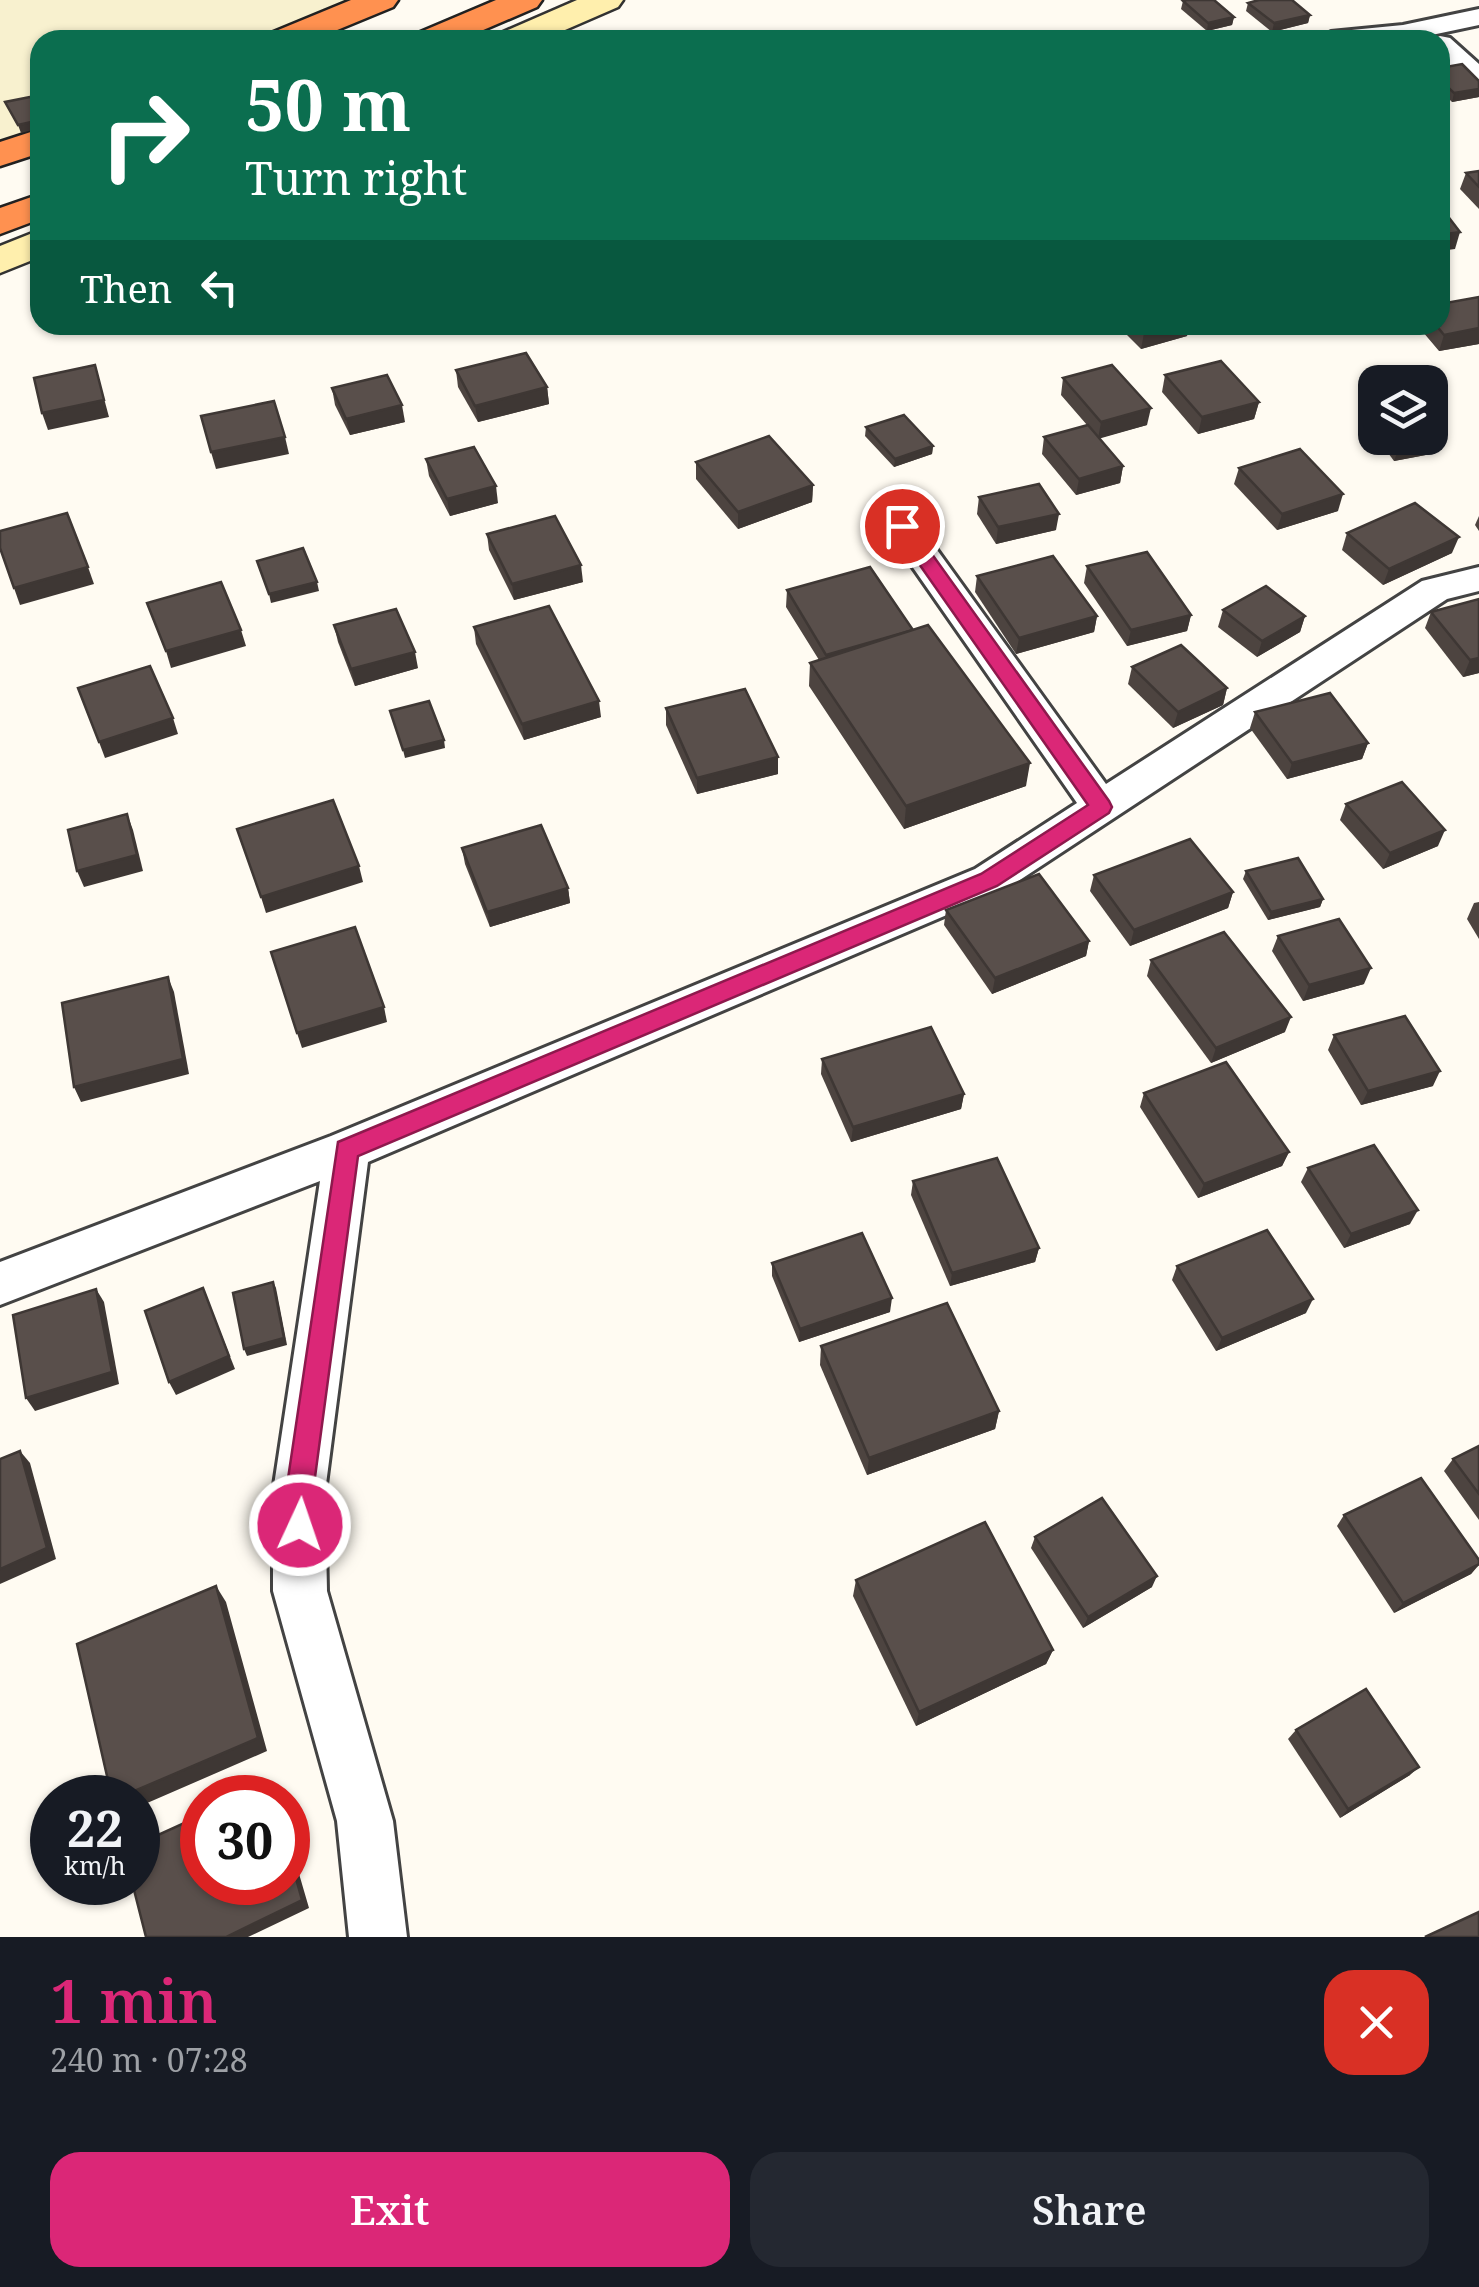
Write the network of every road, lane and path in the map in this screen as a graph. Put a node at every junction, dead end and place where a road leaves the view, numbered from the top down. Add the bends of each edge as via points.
1 (381, 0) edge
2 (524, 0) edge
3 (606, 0) edge
4 (1479, 17) edge
5 (308, 30) edge
6 (454, 30) edge
7 (536, 30) edge
8 (1450, 30) edge
9 (1450, 53) edge
10 (1479, 78) edge
11 (30, 144) edge
12 (0, 155) edge
13 (30, 209) edge
14 (0, 222) edge
15 (30, 246) edge
16 (0, 260) edge
17 (902, 526) dead end
18 (1479, 579) edge
19 (1101, 807) junction
20 (347, 1150) junction
21 (0, 1284) edge
22 (378, 1937) edge

1 - 5 highway
2 - 6 highway
3 - 7 street
4 - 8 street
9 - 10 street
11 - 12 highway
13 - 14 highway
15 - 16 street
17 - 19 street
18 - 19 street via 1435,590
19 - 20 street via 989,880
20 - 21 street
20 - 22 street via 300,1492 300,1591 364,1821

